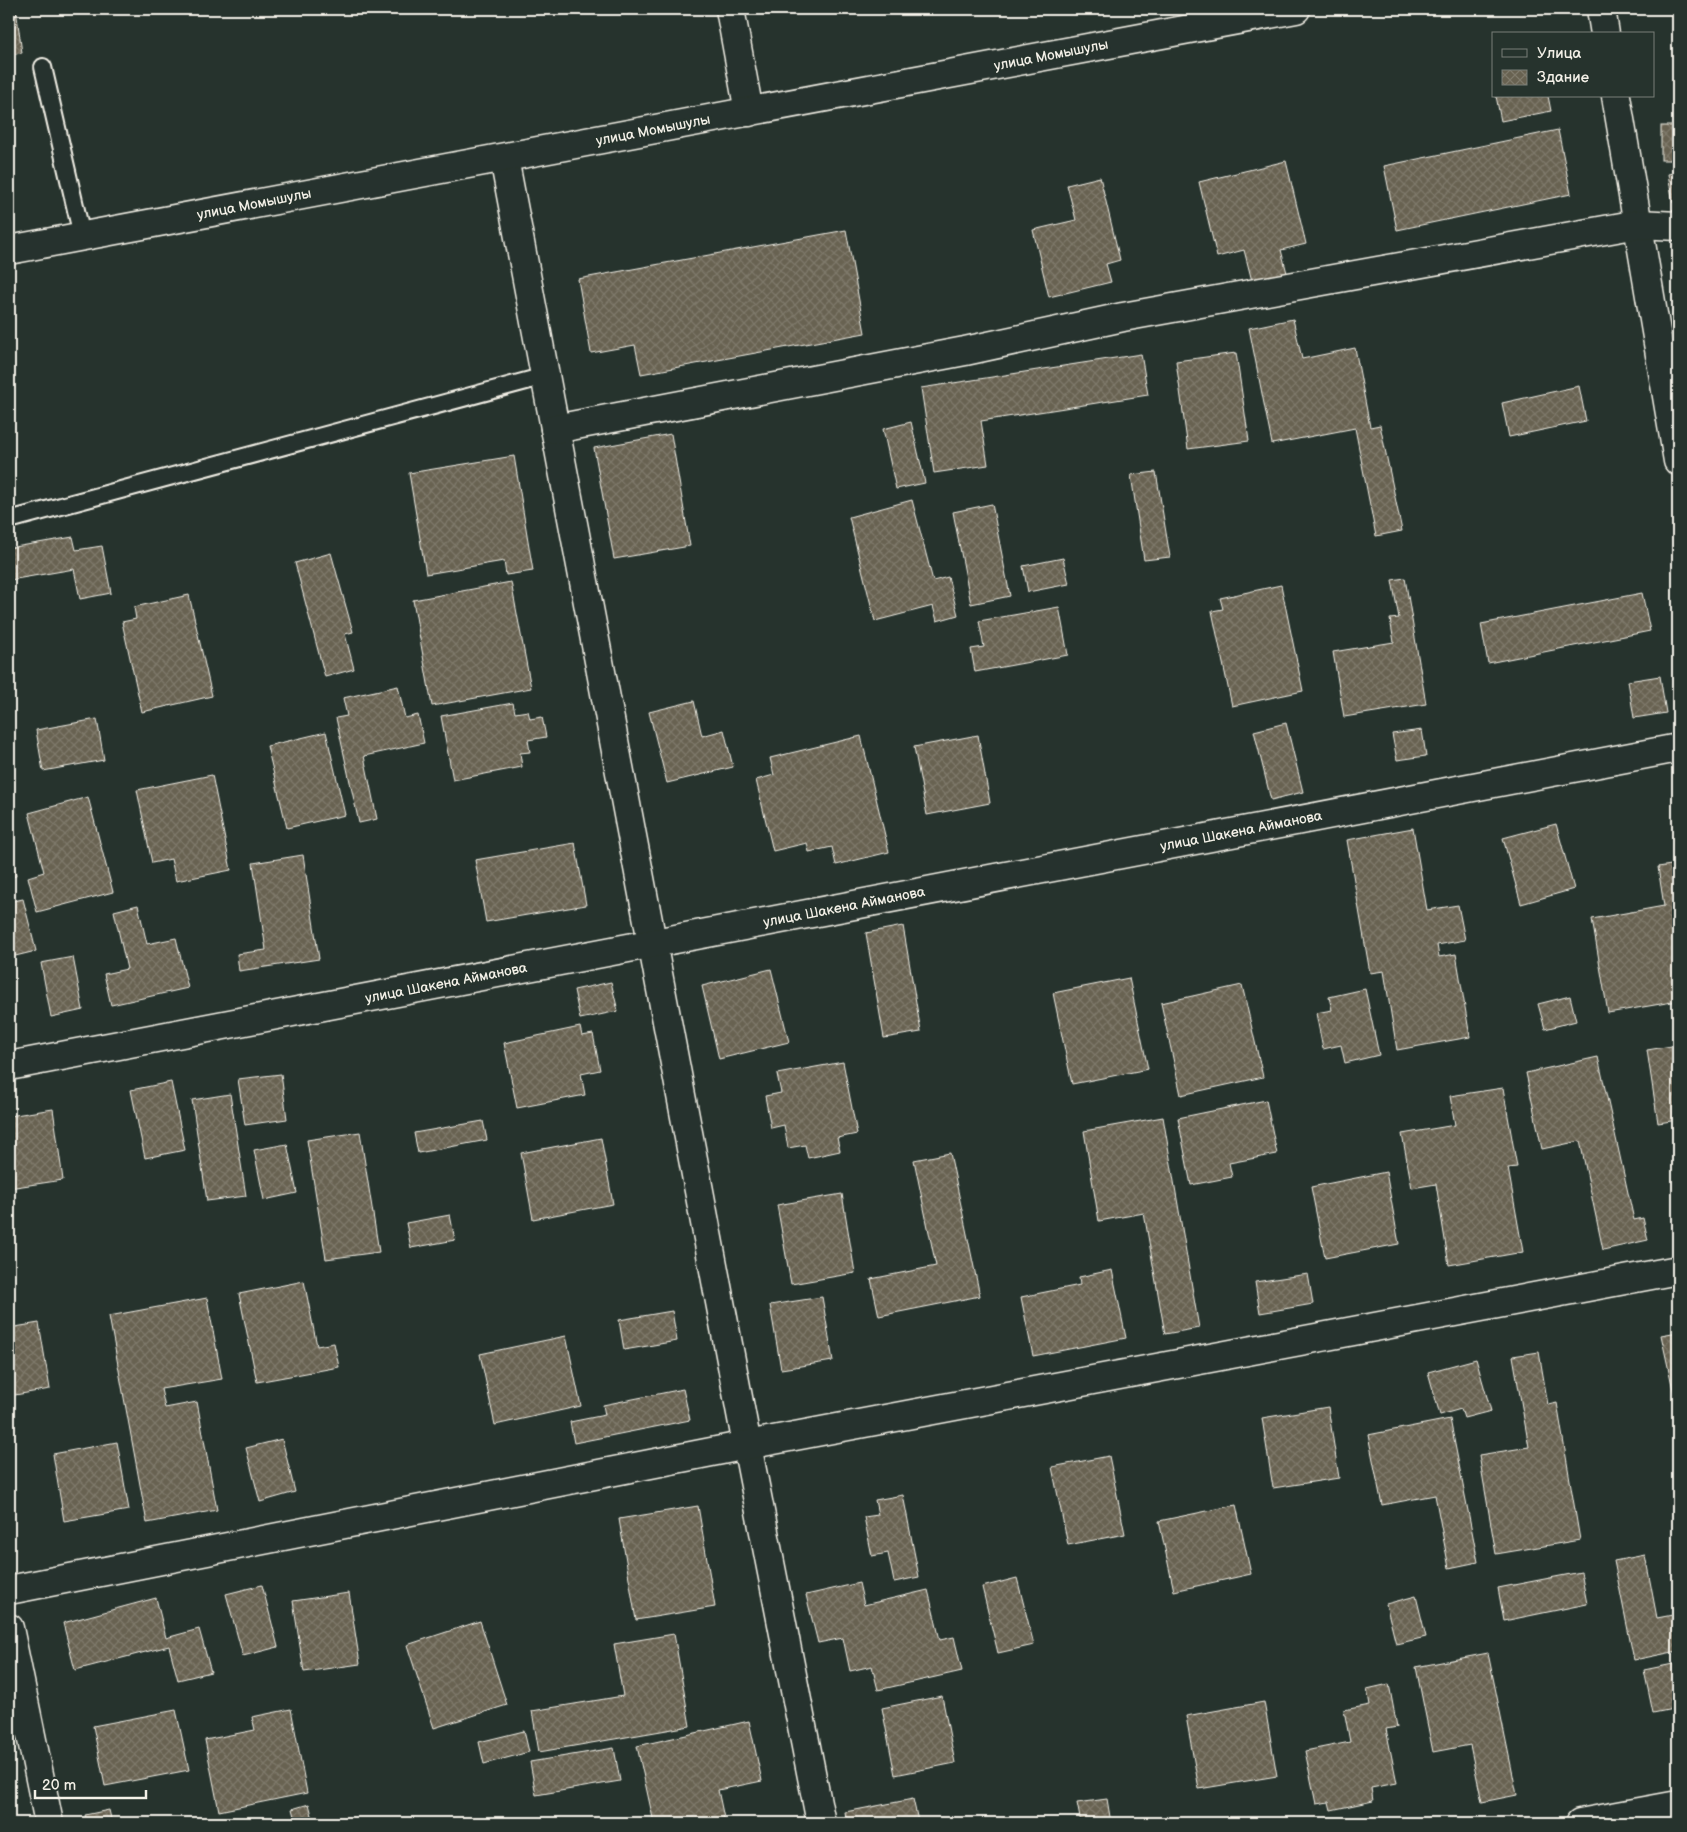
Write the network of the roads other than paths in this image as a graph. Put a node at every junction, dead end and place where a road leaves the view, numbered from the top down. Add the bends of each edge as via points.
1 (730, 9) edge
2 (1296, 9) edge
3 (1601, 9) edge
4 (1605, 32) edge
5 (43, 67) dead end
6 (1616, 98) edge
7 (749, 112) junction
8 (504, 158) junction
9 (1638, 224) junction
10 (1678, 226) edge
11 (82, 236) junction
12 (9, 250) edge
13 (545, 376) junction
14 (555, 429) junction
15 (1678, 461) edge
16 (9, 520) edge
17 (1678, 748) edge
18 (652, 943) junction
19 (9, 1066) edge
20 (1678, 1270) edge
21 (748, 1445) junction
22 (9, 1590) edge
23 (9, 1628) edge
24 (1678, 1805) edge
25 (49, 1823) edge
26 (821, 1823) edge
27 (1580, 1823) edge

1 - 7 street
2 - 7 street, улица Момышулы
3 - 4 street
5 - 11 lane
6 - 9 street
7 - 8 street, улица Момышулы
8 - 11 street, улица Момышулы
8 - 13 street
9 - 10 street
9 - 14 street via 1123,317 965,351
9 - 15 street
11 - 12 street, улица Момышулы
13 - 14 street
13 - 16 lane
14 - 18 street
17 - 18 street, улица Шакена Айманова
18 - 19 street, улица Шакена Айманова
18 - 21 street
20 - 21 street
21 - 22 street
21 - 26 street
23 - 25 street
24 - 27 street

